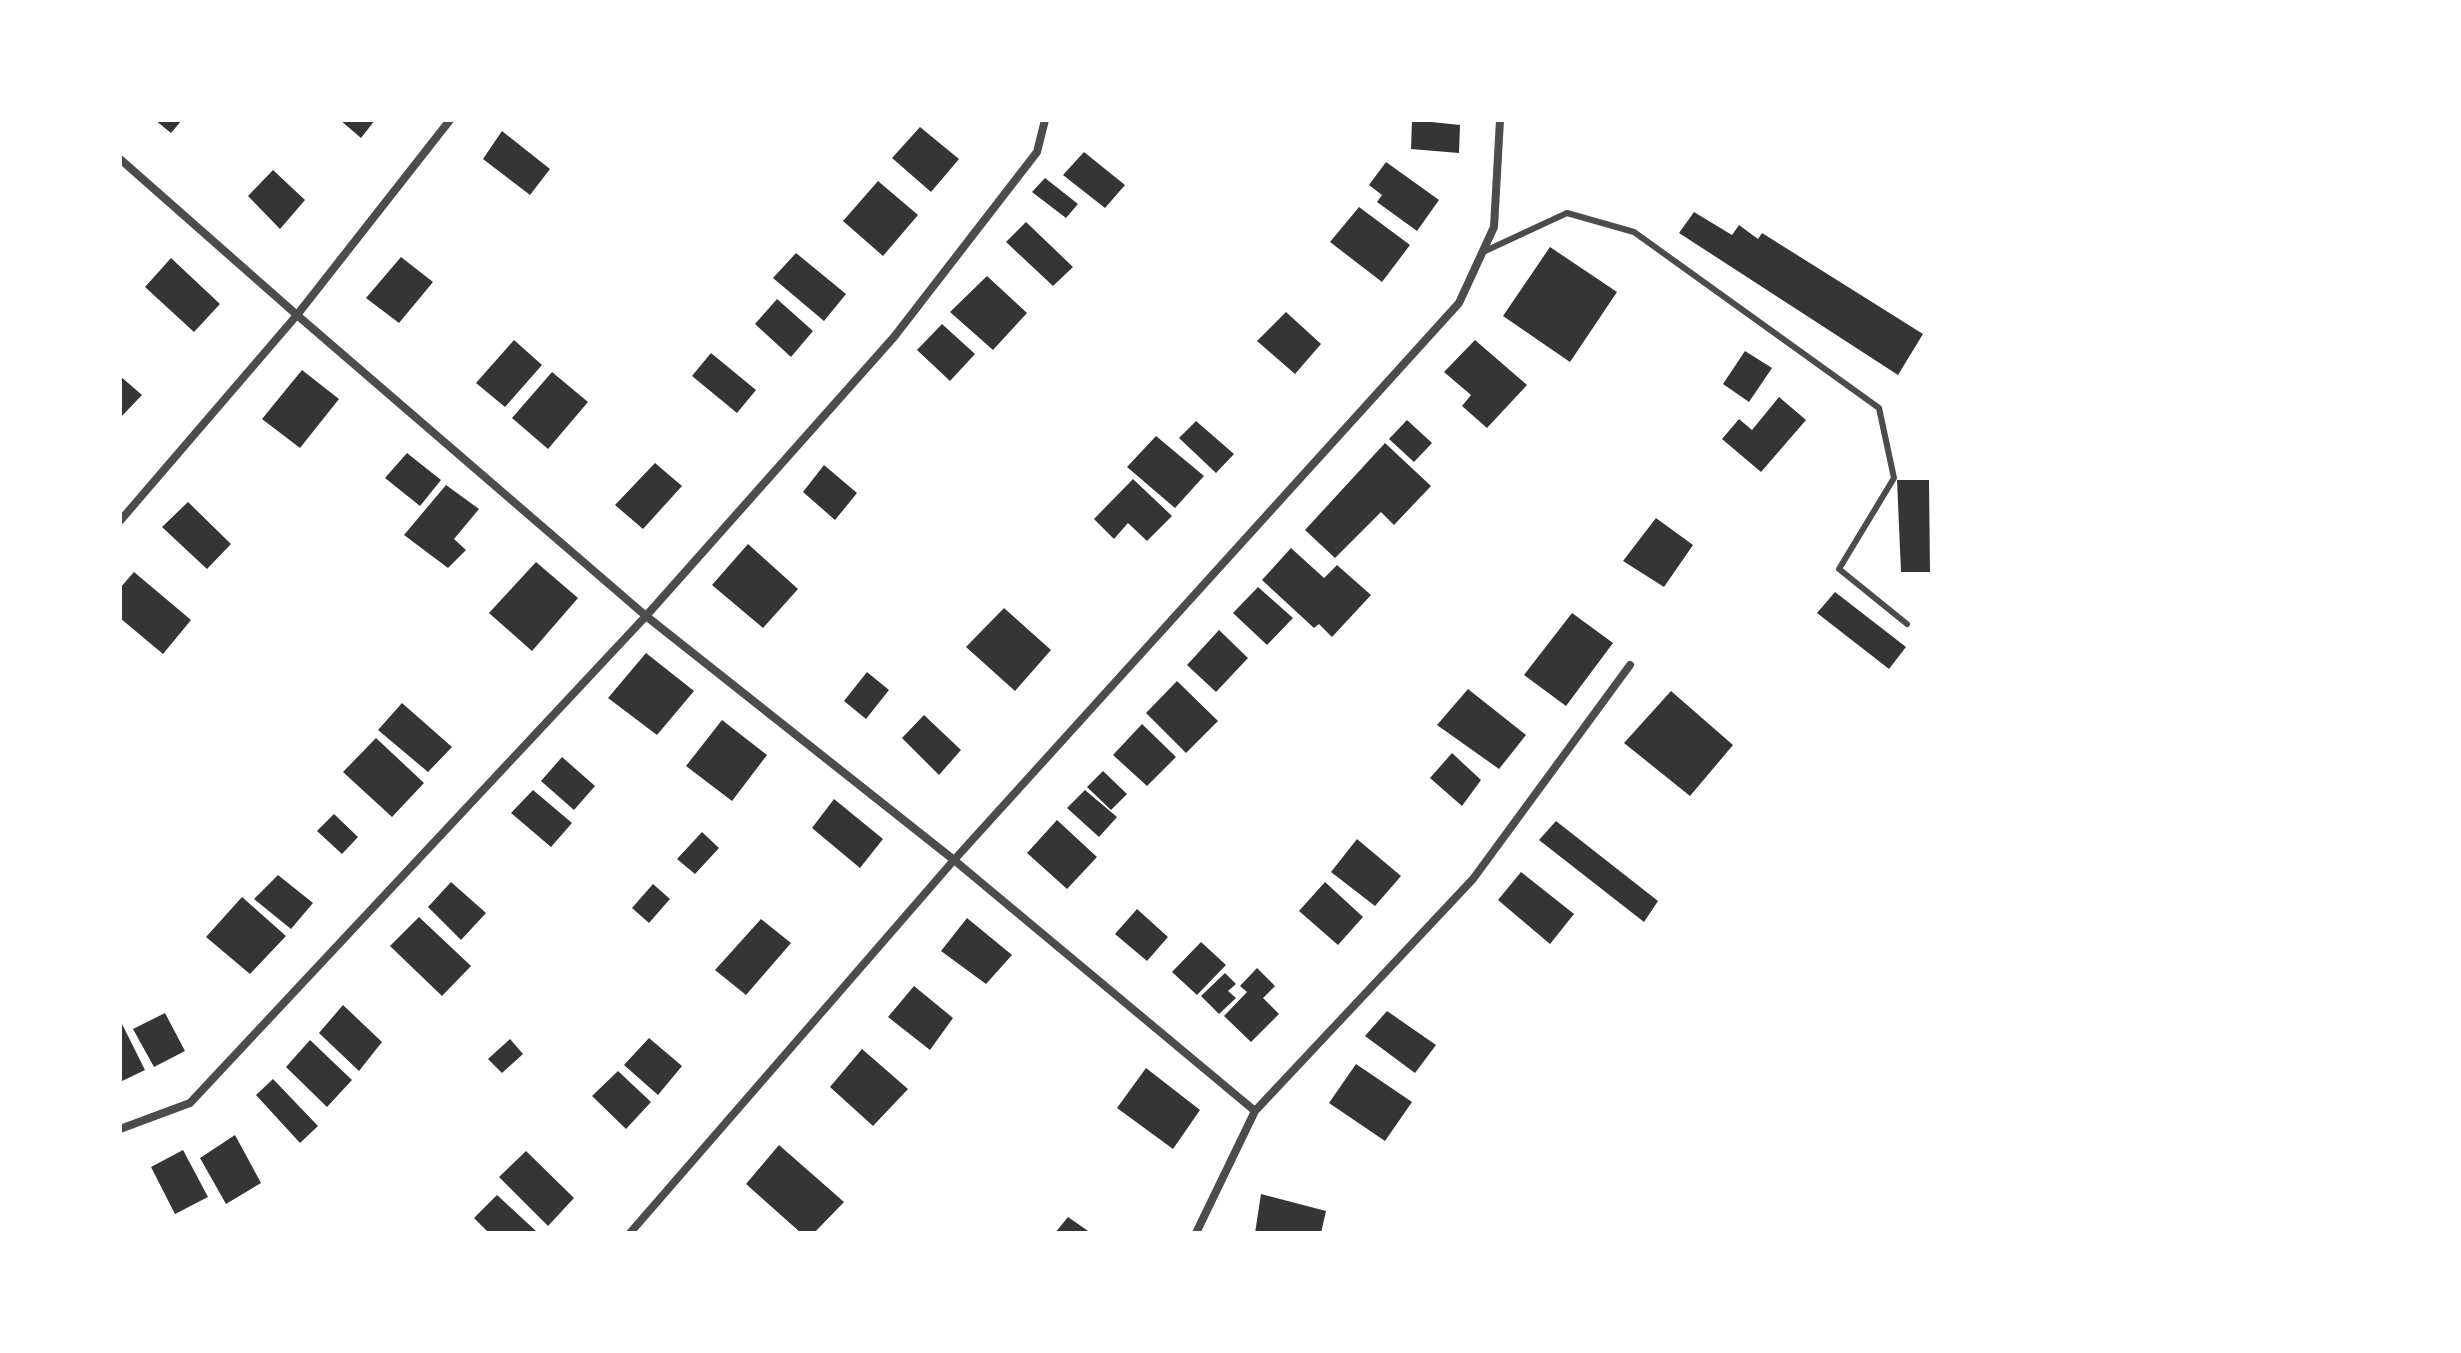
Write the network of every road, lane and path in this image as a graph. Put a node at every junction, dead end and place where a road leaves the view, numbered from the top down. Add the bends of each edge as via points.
1 (450, 120) edge
2 (1045, 120) edge
3 (1500, 120) edge
4 (120, 159) edge
5 (1483, 252) junction
6 (297, 315) junction
7 (120, 521) edge
8 (646, 616) junction
9 (1907, 624) dead end
10 (1630, 665) dead end
11 (954, 860) junction
12 (1255, 1111) junction
13 (120, 1129) edge
14 (630, 1233) edge
15 (1196, 1233) edge

1 - 6 street
2 - 8 street via 1037,152 894,337
3 - 5 street via 1494,227
4 - 6 street
5 - 9 lane via 1567,213 1634,232 1879,408 1894,478 1839,569
5 - 11 street via 1459,303
6 - 7 street
6 - 8 street
8 - 11 street
8 - 13 street via 190,1103
10 - 12 street via 1473,879
11 - 12 street
11 - 14 street
12 - 15 street

